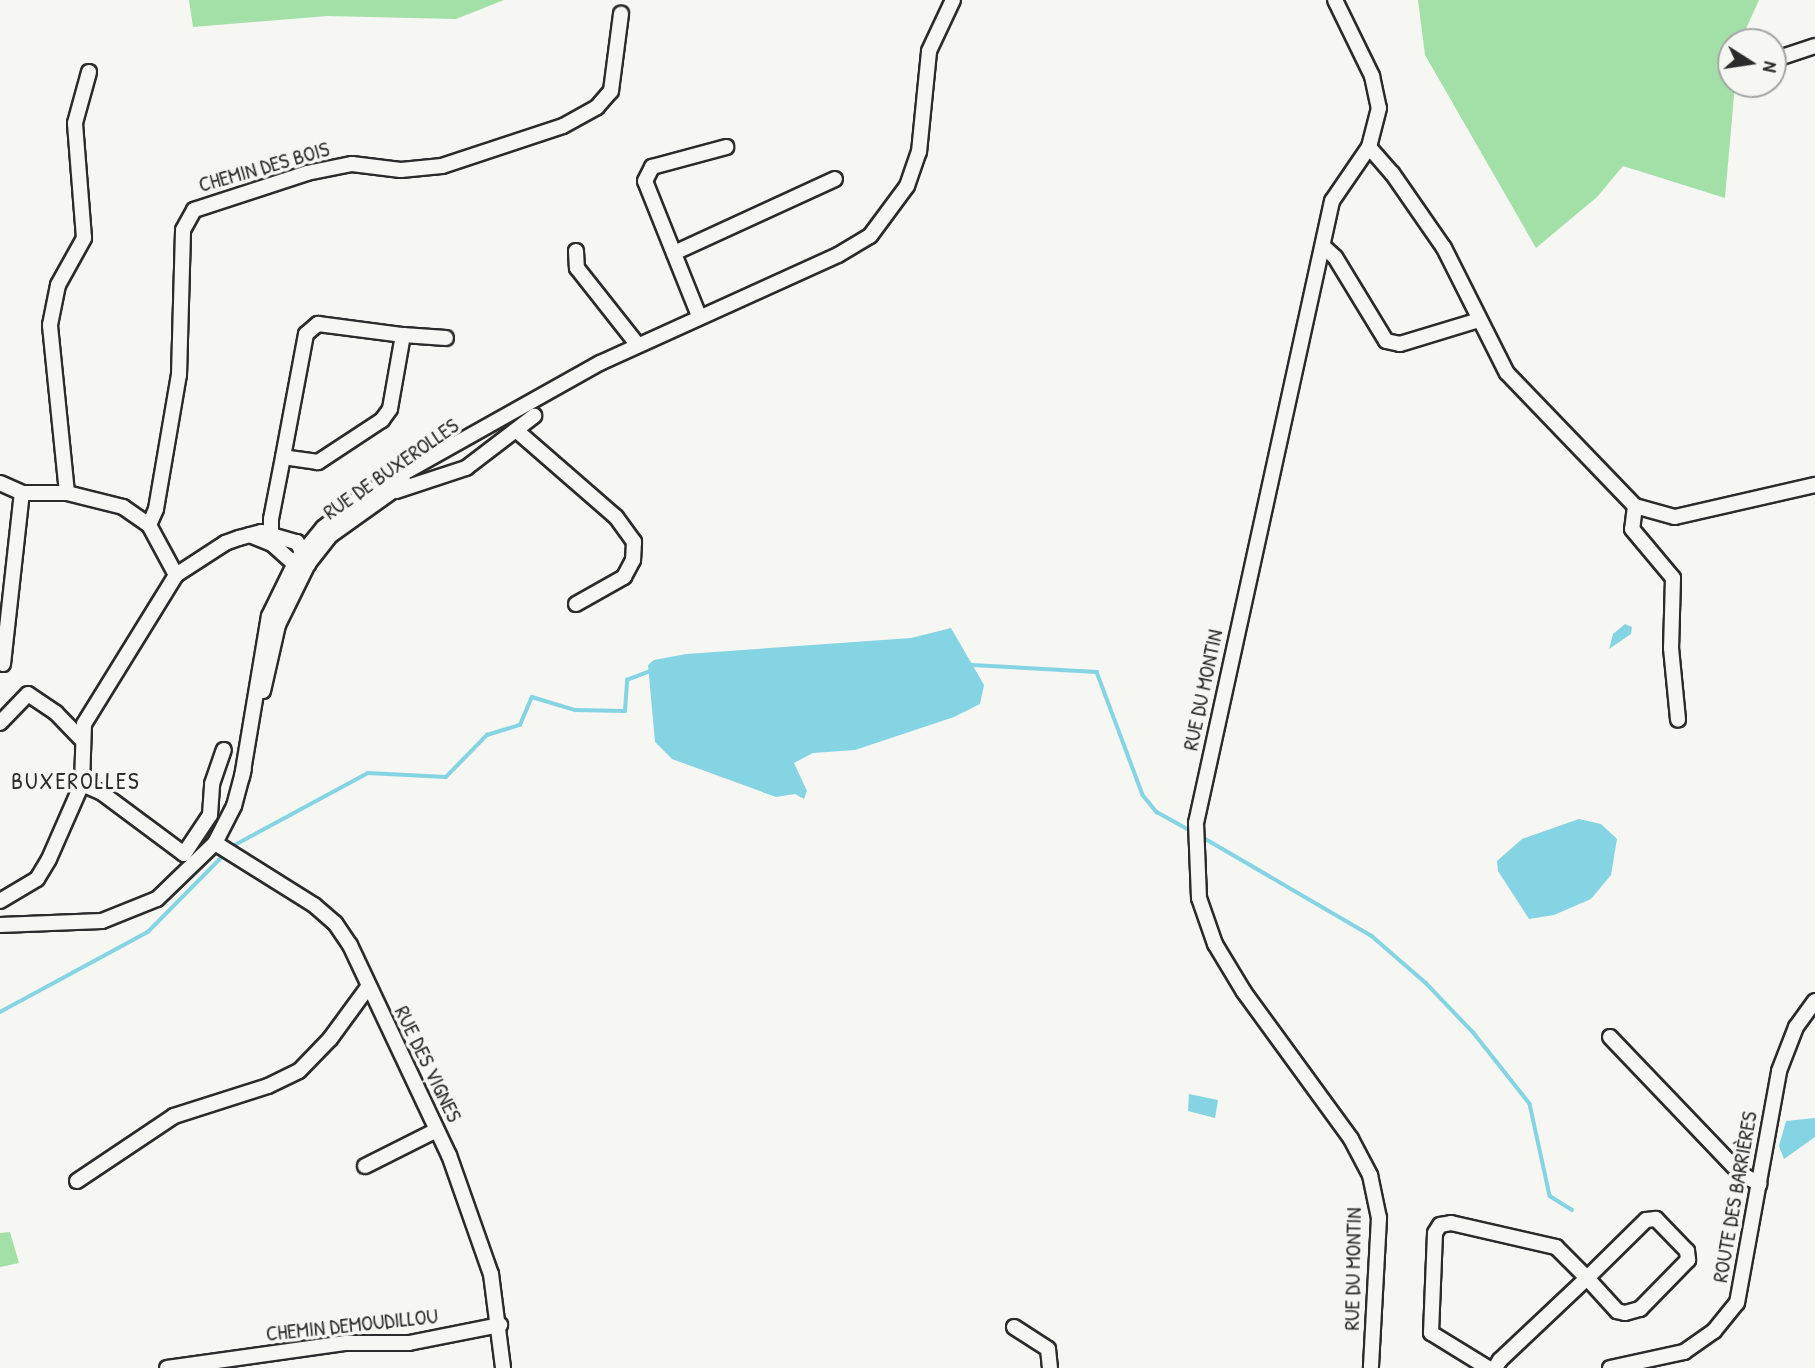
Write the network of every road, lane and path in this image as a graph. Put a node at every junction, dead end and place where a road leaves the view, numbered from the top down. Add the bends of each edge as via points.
1 (953, 0) edge
2 (1335, 0) edge
3 (621, 14) dead end
4 (1815, 46) edge
5 (1787, 55) edge
6 (89, 72) dead end
7 (726, 147) dead end
8 (1369, 147) junction
9 (835, 179) dead end
10 (1323, 246) junction
11 (576, 251) dead end
12 (674, 253) junction
13 (699, 316) junction
14 (1479, 320) junction
15 (404, 335) junction
16 (446, 338) dead end
17 (637, 344) junction
18 (534, 416) dead end
19 (517, 431) junction
20 (482, 432) junction
21 (492, 452) junction
22 (283, 457) junction
23 (1815, 485) edge
24 (11, 489) edge
25 (389, 493) junction
26 (67, 494) junction
27 (0, 500) edge
28 (1635, 506) junction
29 (149, 524) junction
30 (271, 532) junction
31 (250, 535) junction
32 (303, 558) junction
33 (176, 575) junction
34 (576, 604) dead end
35 (3, 664) dead end
36 (1678, 720) dead end
37 (0, 723) edge
38 (80, 738) junction
39 (224, 750) dead end
40 (82, 784) junction
41 (215, 843) junction
42 (0, 901) edge
43 (0, 925) edge
44 (368, 987) junction
45 (1815, 1001) edge
46 (1611, 1037) dead end
47 (437, 1130) junction
48 (365, 1166) dead end
49 (77, 1181) dead end
50 (1760, 1184) junction
51 (1587, 1278) junction
52 (500, 1325) junction
53 (1014, 1327) dead end
54 (167, 1368) edge
55 (503, 1368) edge
56 (1050, 1368) edge
57 (1371, 1368) edge
58 (1488, 1368) edge
59 (1495, 1368) edge
60 (1610, 1368) edge

1 - 13 street, RUE DE BUXEROLLES via 929,51 919,152 891,214 870,236 838,255
2 - 8 street, RUE DU MONTIN via 1372,76 1379,108
3 - 29 street, CHEMIN DES BOIS via 611,91 597,107 563,126 442,166 401,170 352,164 307,173 194,210 183,230 179,375 156,509
4 - 5 street
6 - 26 street via 75,123 83,238 58,285 50,325
7 - 12 street via 652,167 645,181
8 - 10 street, RUE DU MONTIN via 1332,201
8 - 14 street via 1444,248
9 - 12 street
10 - 14 street via 1335,257 1386,341 1400,344
10 - 57 street, RUE DU MONTIN via 1196,823 1199,898 1215,944 1244,992 1351,1139 1370,1175 1379,1218
11 - 17 street via 577,268
12 - 13 street
13 - 17 street, RUE DE BUXEROLLES
14 - 28 street via 1507,373
15 - 16 street
15 - 22 street via 390,410 382,420 318,462
15 - 22 street via 318,324 306,334
17 - 20 street, RUE DE BUXEROLLES
18 - 19 street
19 - 21 street
19 - 34 street via 616,517 634,542 633,560 624,577
20 - 21 street
20 - 25 street, RUE DE BUXEROLLES
20 - 32 street, RUE DE BUXEROLLES via 361,497
21 - 25 street via 431,483
22 - 30 street
23 - 28 street via 1675,517
24 - 26 street
24 - 27 street
24 - 35 street
25 - 32 street, RUE DE BUXEROLLES
26 - 29 street via 123,507
28 - 36 street via 1632,529 1673,578 1671,648
29 - 33 street
30 - 31 street
30 - 32 street
31 - 32 street
31 - 33 street via 225,543
32 - 41 street, RUE DE BUXEROLLES via 282,584 263,639 242,777 234,806
33 - 38 street via 84,724
37 - 38 street via 27,694 56,713
38 - 40 street
39 - 40 street via 212,783 210,815 184,854 102,793
40 - 42 street via 37,879
41 - 43 street, RUE DE BUXEROLLES via 175,886 128,913 72,924
41 - 44 street, RUE DES VIGNES via 335,923
44 - 47 street, RUE DES VIGNES
44 - 49 street via 330,1039 299,1071 268,1087 174,1116
45 - 50 street, ROUTE DES BARRIÈRES via 1796,1027 1779,1071
46 - 50 street via 1741,1174
47 - 48 street
47 - 52 street, RUE DES VIGNES via 491,1274
50 - 60 street, ROUTE DES BARRIÈRES via 1743,1282 1729,1314 1684,1352
51 - 51 street via 1646,1220 1656,1219 1687,1251 1688,1260 1649,1299 1625,1313 1617,1311
51 - 58 street via 1548,1244 1451,1223 1440,1225 1435,1233 1431,1333
51 - 59 street
52 - 54 street, CHEMIN DEMOUDILLOU via 410,1343 346,1343
52 - 55 street, RUE DES VIGNES
53 - 56 street via 1048,1349

